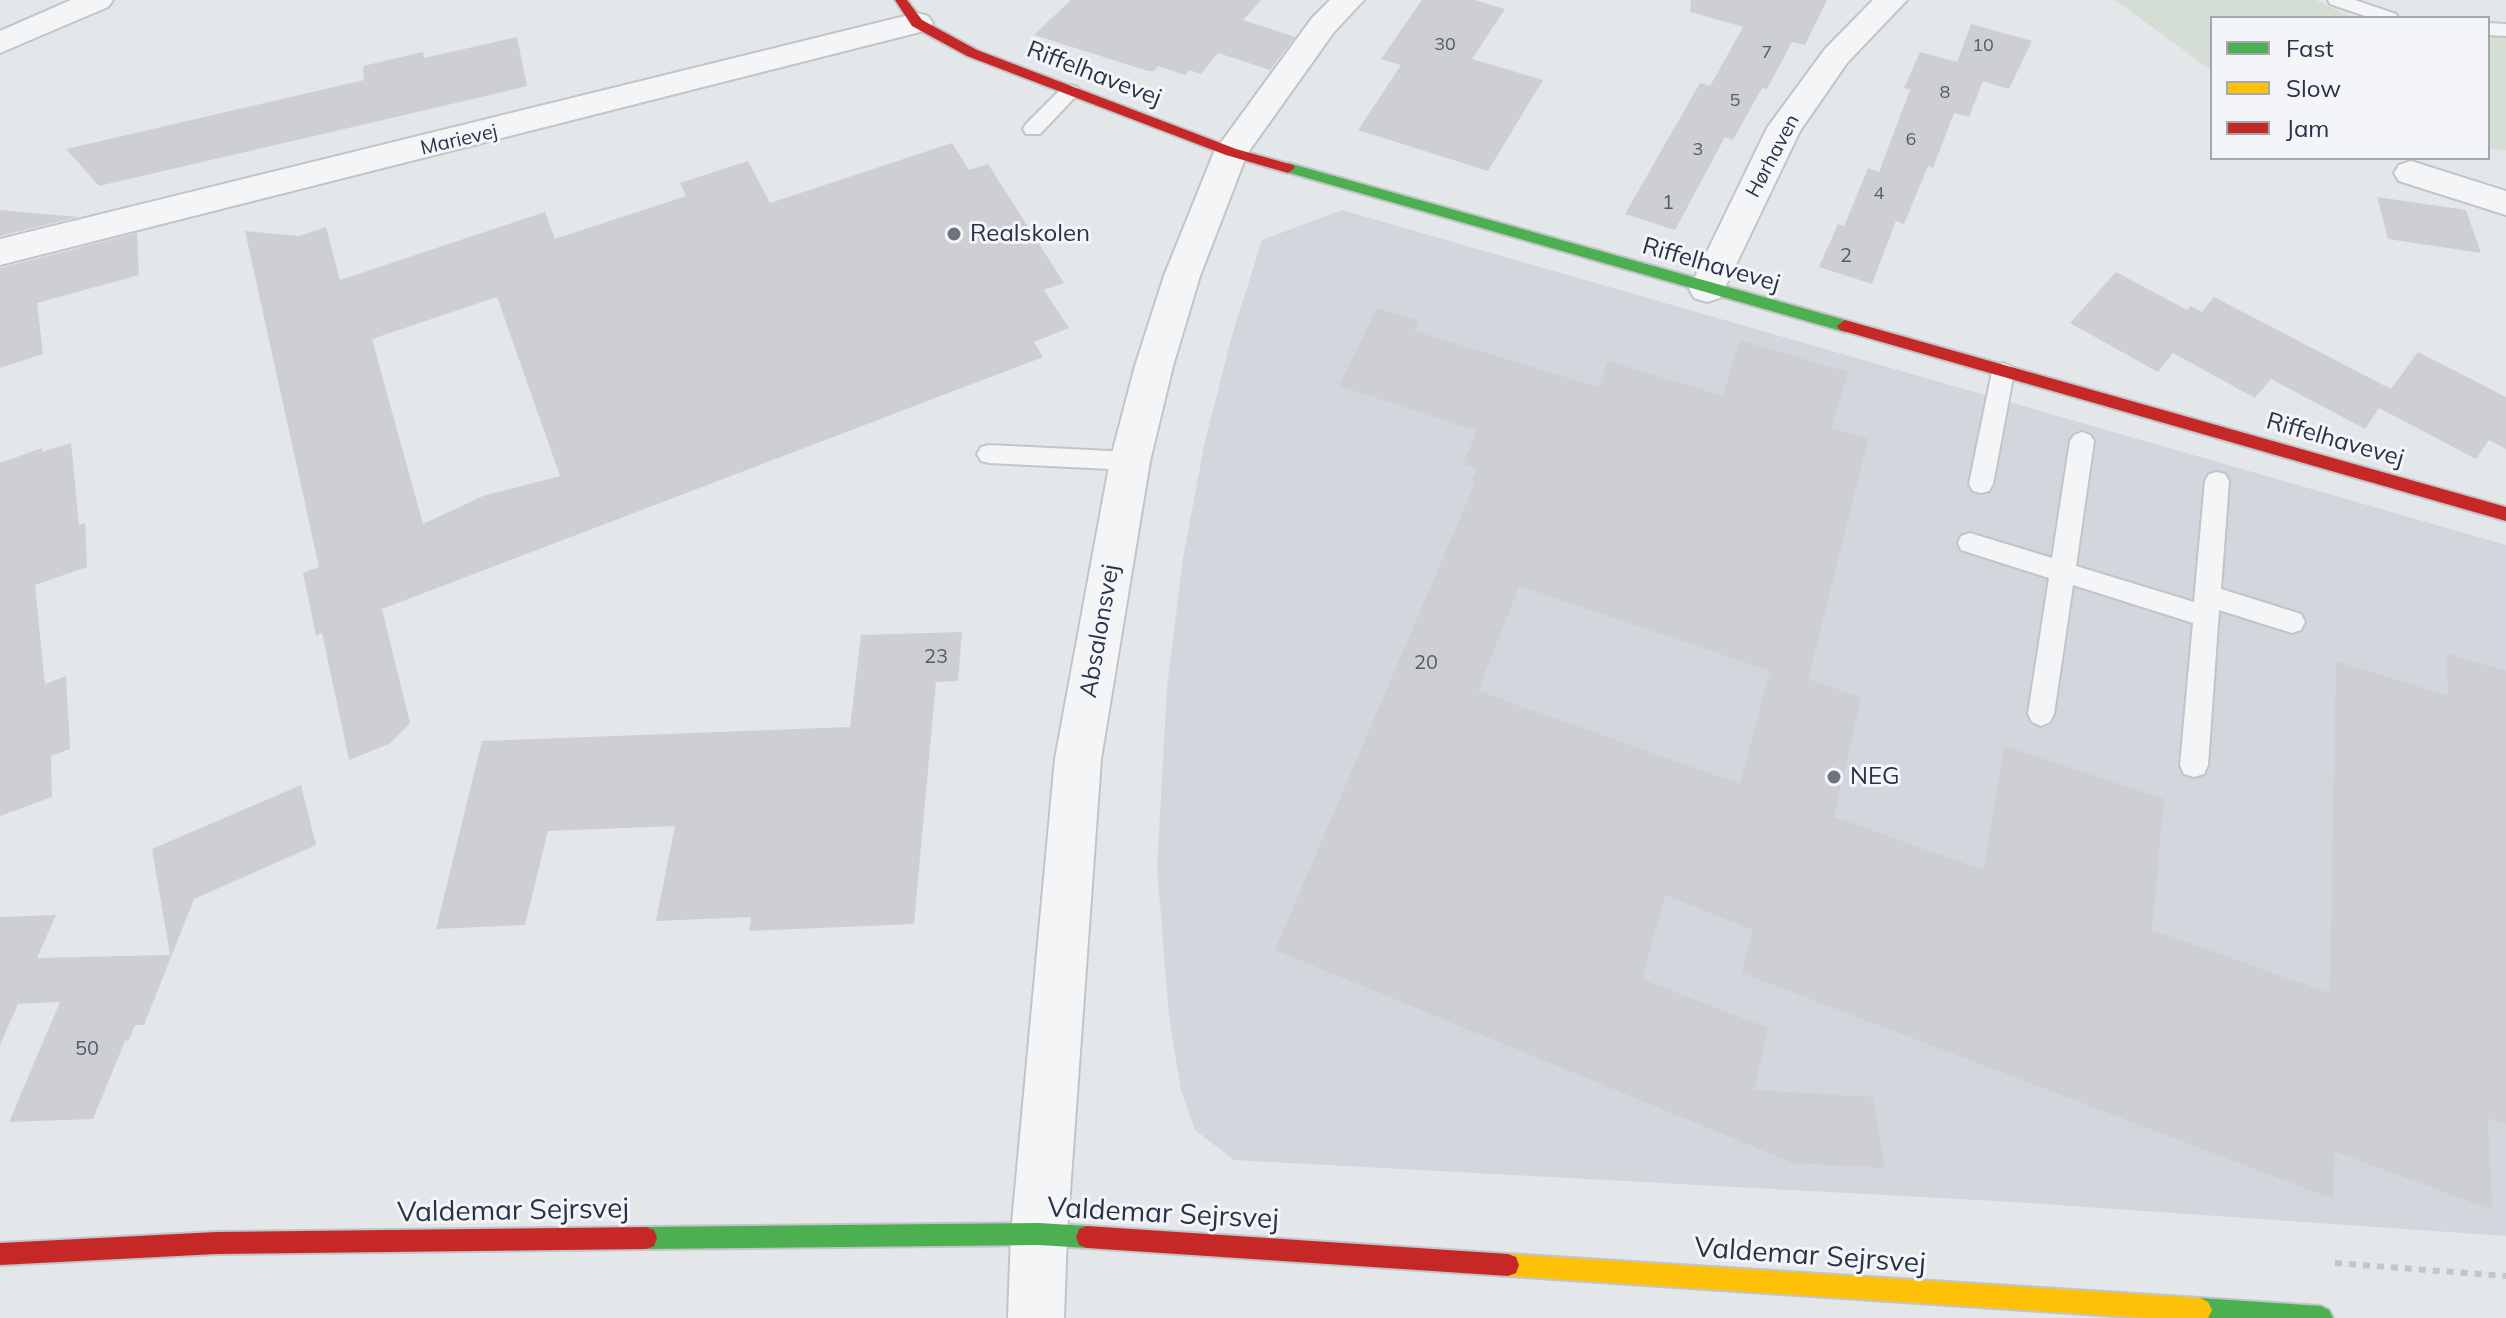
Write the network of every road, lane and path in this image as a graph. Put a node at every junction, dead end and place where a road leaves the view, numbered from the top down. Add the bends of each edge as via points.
1 (97, 0) edge
2 (1348, 0) edge
3 (1891, 0) edge
4 (2337, 0) edge
5 (909, 11) edge
6 (2383, 16) edge
7 (0, 43) edge
8 (1070, 91) junction
9 (1033, 129) dead end
10 (1231, 152) junction
11 (2411, 173) dead end
12 (2506, 203) edge
13 (0, 252) edge
14 (1707, 289) junction
15 (2003, 372) junction
16 (2082, 441) dead end
17 (989, 454) dead end
18 (1130, 461) junction
19 (2217, 481) dead end
20 (1981, 484) dead end
21 (2506, 514) edge
22 (1970, 543) dead end
23 (2062, 572) junction
24 (2207, 606) junction
25 (2292, 622) dead end
26 (2041, 714) dead end
27 (2194, 765) dead end
28 (1039, 1234) junction
29 (0, 1254) edge
30 (1036, 1318) edge
31 (2321, 1318) edge

1 - 7 street
2 - 10 street, Absalonsvej via 1323,25
3 - 14 street, Hørhaven via 1836,56 1784,128
4 - 6 lane
5 - 8 street, Riffelhavevej via 972,53
5 - 13 street, Marievej via 509,128
8 - 9 lane
8 - 10 street, Riffelhavevej
10 - 14 street, Riffelhavevej
10 - 18 street, Absalonsvej via 1182,276
11 - 12 street
14 - 15 street, Riffelhavevej
15 - 20 lane
15 - 21 street, Riffelhavevej
16 - 23 lane
17 - 18 lane
18 - 28 street, Absalonsvej via 1078,759
19 - 24 lane
22 - 23 lane
23 - 24 lane
23 - 26 lane
24 - 25 lane
24 - 27 lane
28 - 29 street, Valdemar Sejrsvej via 217,1243
28 - 30 street, Absalonsvej
28 - 31 street, Valdemar Sejrsvej

